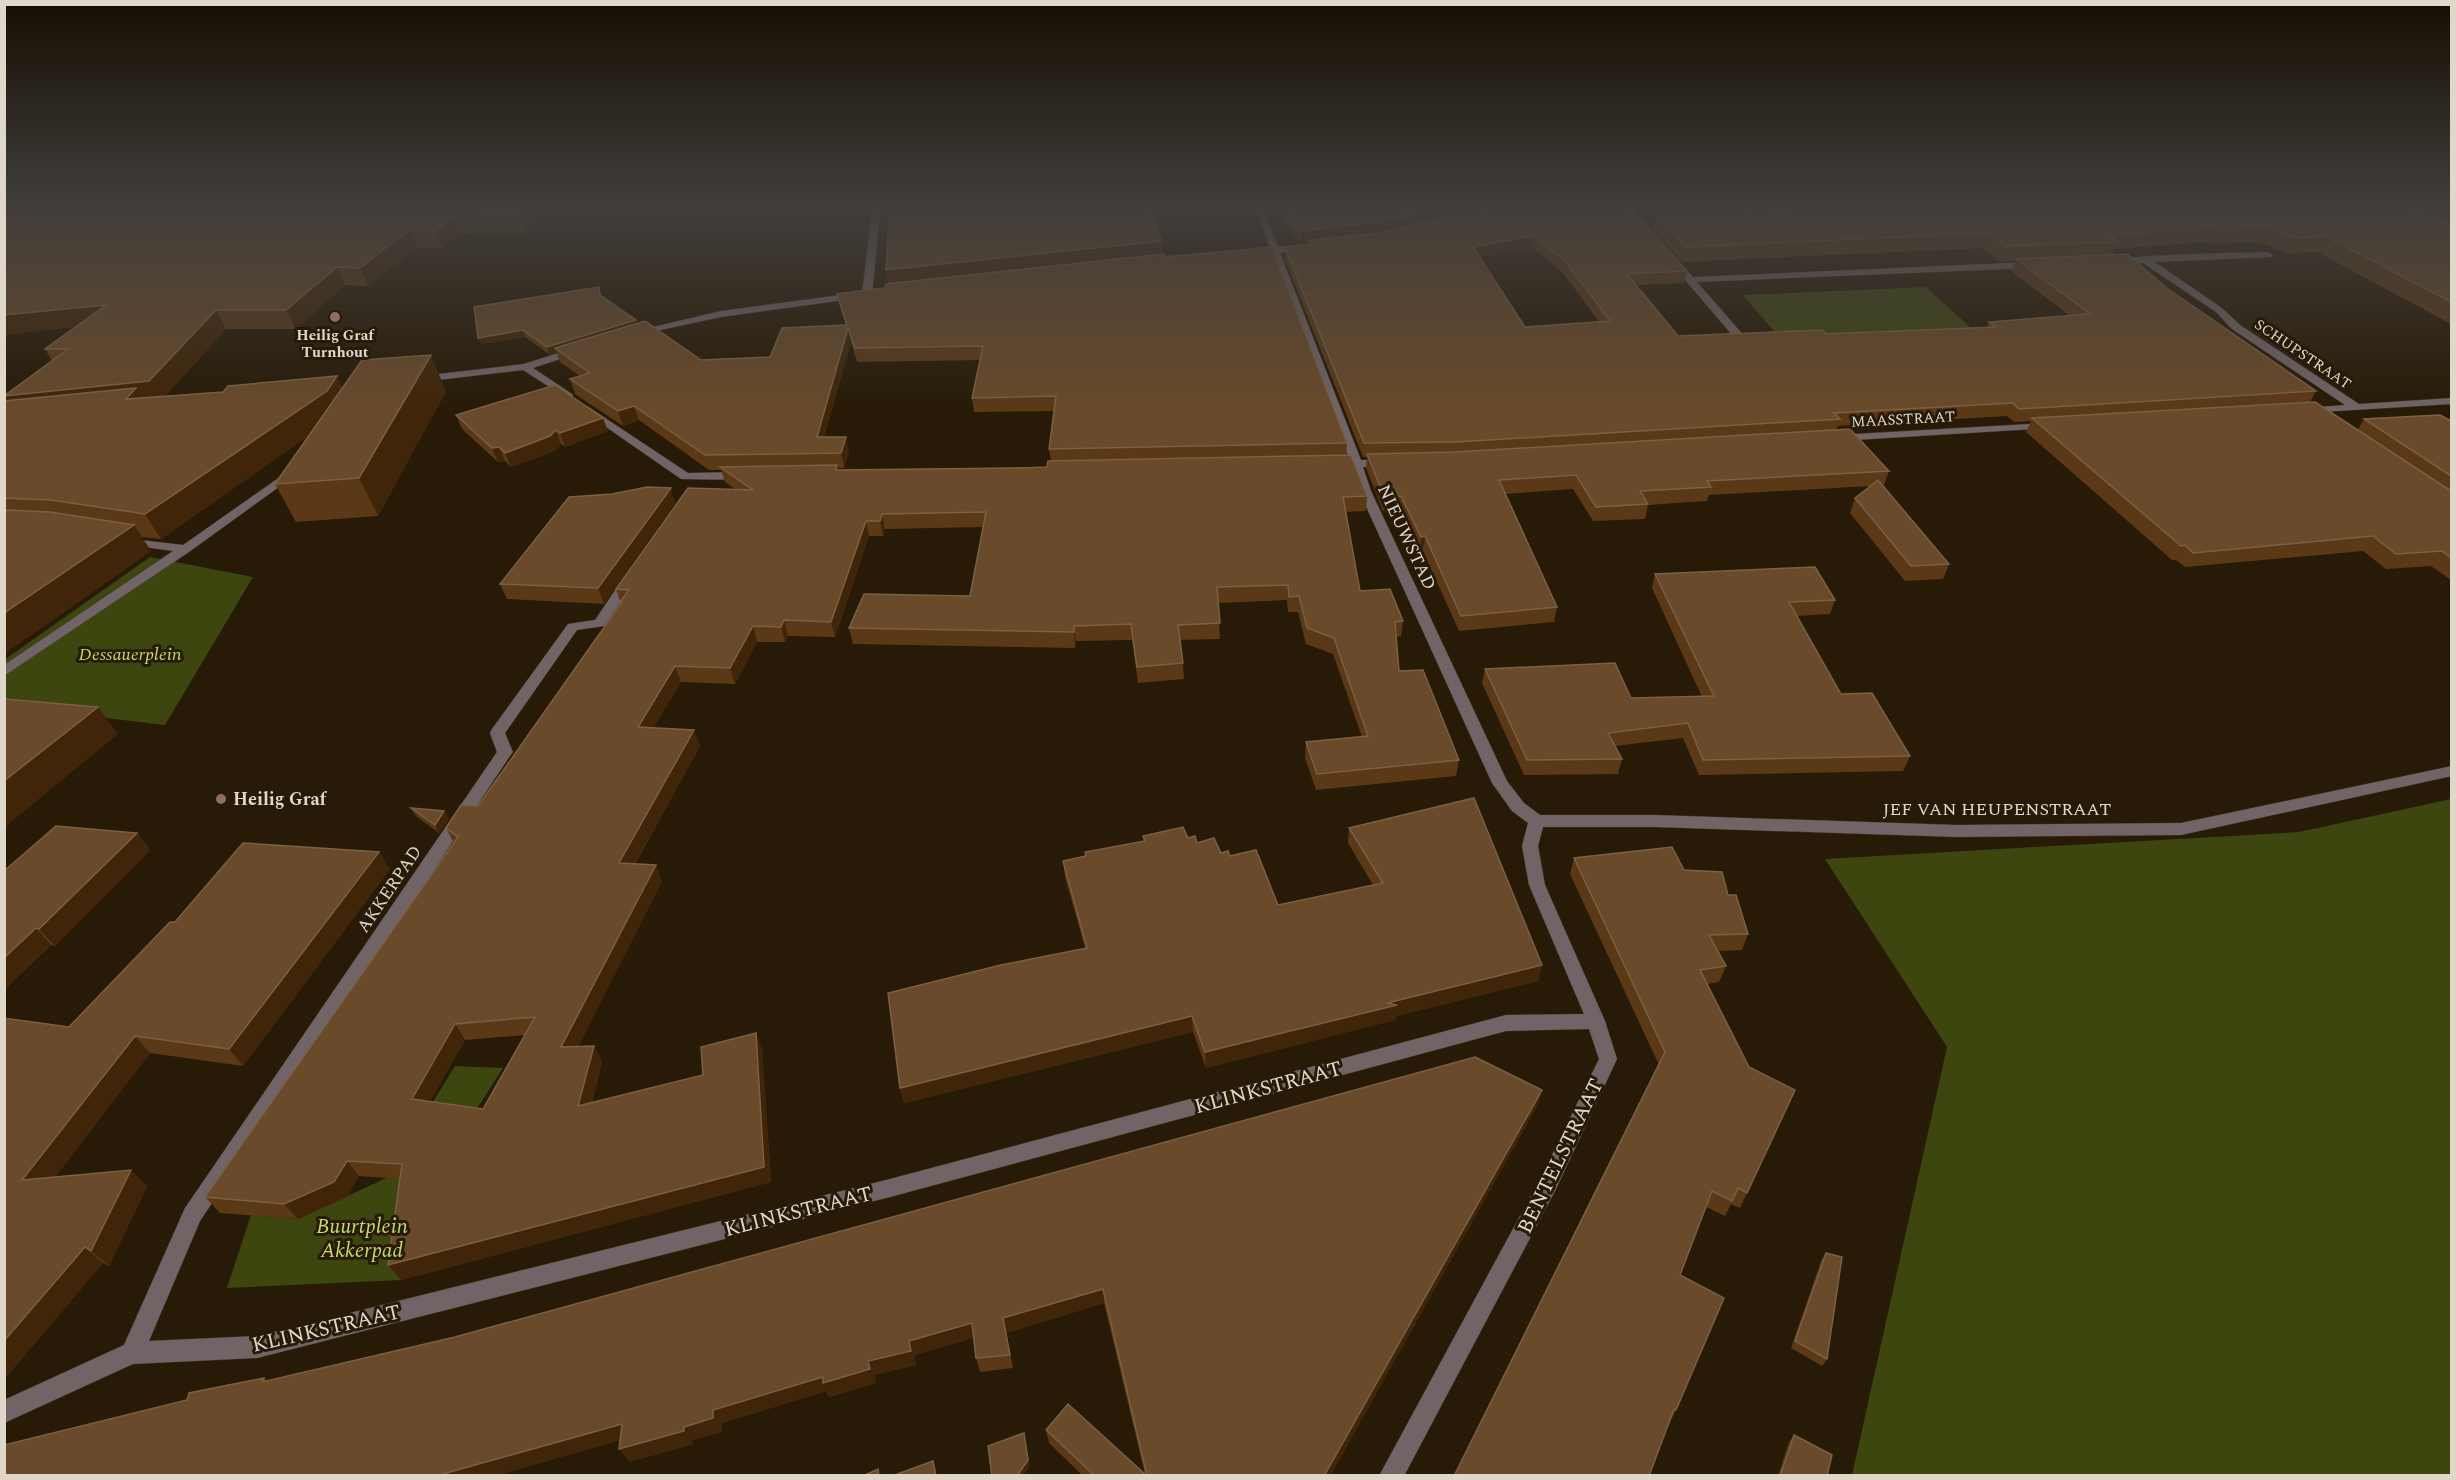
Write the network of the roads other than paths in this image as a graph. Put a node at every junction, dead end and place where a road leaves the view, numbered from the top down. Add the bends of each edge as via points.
1 (869, 273) edge
2 (1284, 273) edge
3 (1684, 273) edge
4 (1856, 273) edge
5 (2164, 273) edge
6 (1690, 280) junction
7 (879, 293) edge
8 (867, 294) junction
9 (629, 335) edge
10 (1742, 340) edge
11 (588, 347) edge
12 (525, 367) junction
13 (412, 380) edge
14 (2451, 401) edge
15 (2357, 408) junction
16 (2331, 424) edge
17 (2063, 425) edge
18 (1825, 439) edge
19 (305, 463) edge
20 (1399, 463) edge
21 (1355, 464) junction
22 (1319, 465) edge
23 (757, 476) edge
24 (686, 477) junction
25 (690, 494) edge
26 (115, 539) edge
27 (186, 549) junction
28 (640, 565) edge
29 (4, 672) edge
30 (2451, 771) edge
31 (1537, 821) junction
32 (1596, 1021) junction
33 (132, 1353) junction
34 (4, 1412) edge
35 (1391, 1476) edge

1 - 8 street
2 - 21 street, NIEUWSTAD
3 - 6 street
4 - 6 street
5 - 15 street, SCHUPSTRAAT via 2219,310 2236,327
6 - 10 street
7 - 8 street
8 - 9 street via 721,314
11 - 12 street
12 - 13 street
12 - 24 street
14 - 15 street
15 - 16 street via 2306,411
17 - 18 street, MAASSTRAAT
19 - 27 street
20 - 21 street
21 - 22 street
21 - 31 street, NIEUWSTAD via 1500,783 1518,807
23 - 24 street
24 - 25 street
26 - 27 street
27 - 29 street
28 - 33 street, AKKERPAD via 599,623 573,627 497,733 505,752 192,1215
30 - 31 street, JEF VAN HEUPENSTRAAT via 2181,829 1957,831
31 - 32 street, BENTELSTRAAT via 1530,846 1537,885
32 - 33 street, KLINKSTRAAT via 1506,1023 890,1188 257,1347
32 - 35 street, BENTELSTRAAT via 1608,1059 1548,1184
33 - 34 street, KLINKSTRAAT

